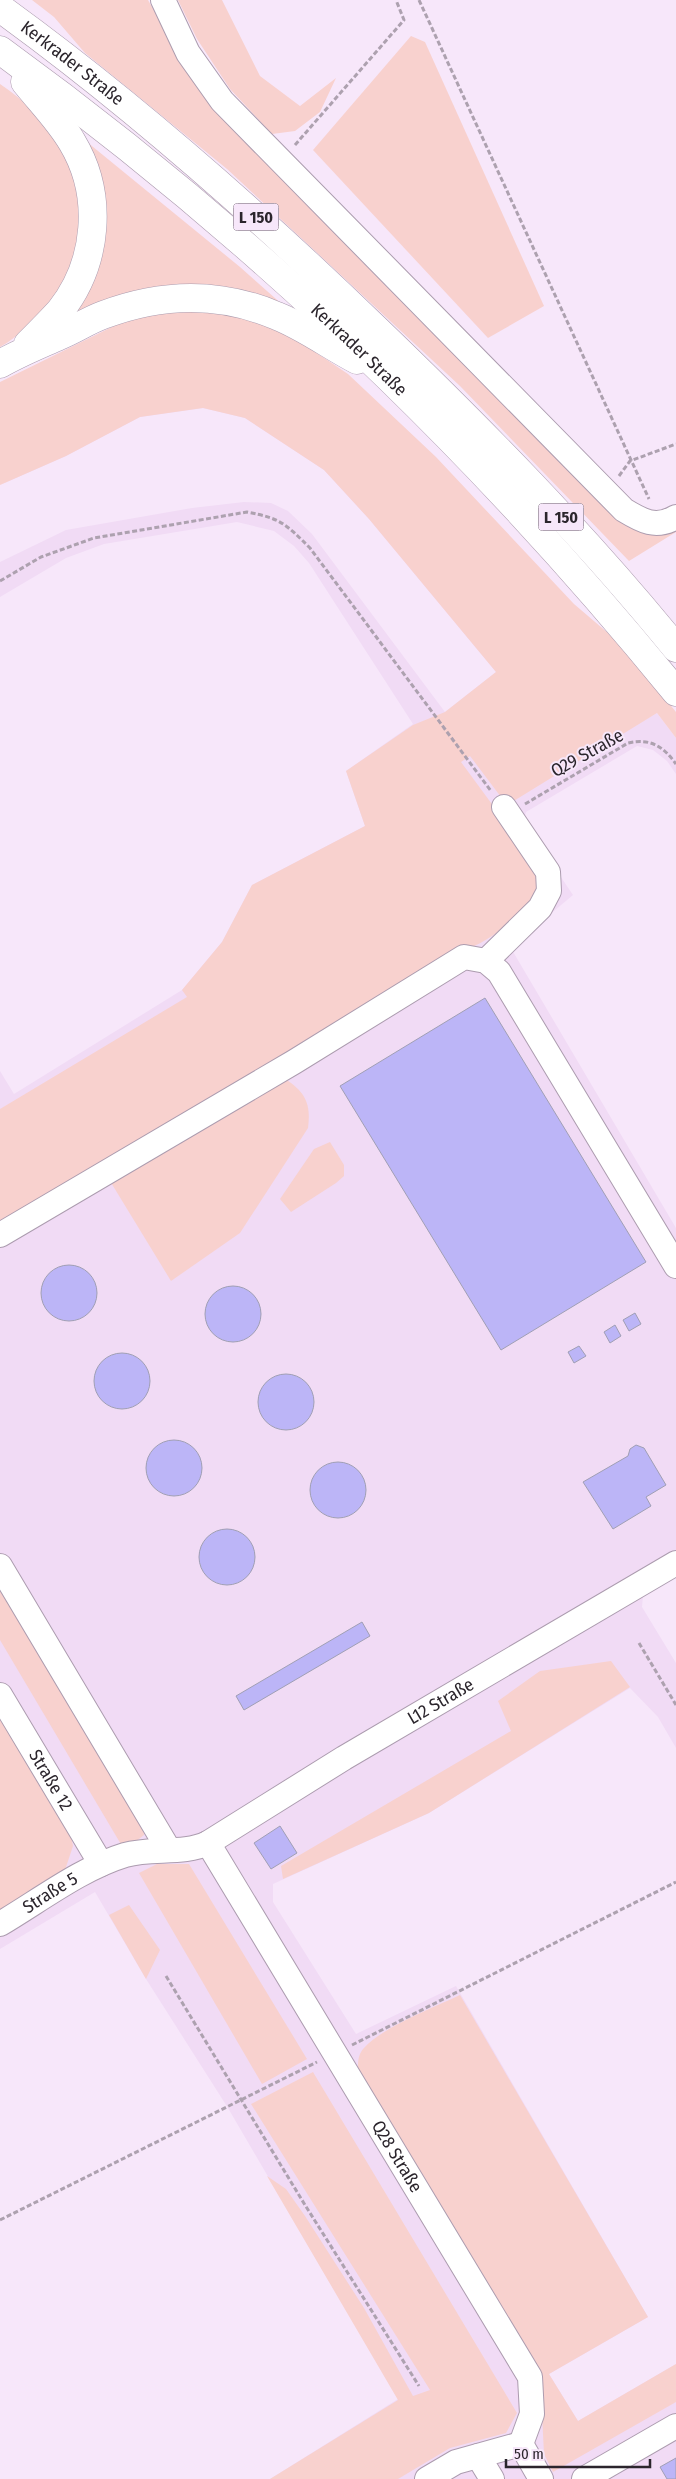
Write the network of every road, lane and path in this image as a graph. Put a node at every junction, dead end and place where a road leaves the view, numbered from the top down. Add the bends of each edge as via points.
1 (163, 0) edge
2 (396, 0) edge
3 (418, 0) edge
4 (0, 8) edge
5 (2, 52) edge
6 (282, 161) junction
7 (10, 358) edge
8 (389, 377) junction
9 (676, 444) edge
10 (630, 461) junction
11 (606, 493) junction
12 (667, 520) edge
13 (0, 581) edge
14 (676, 648) edge
15 (676, 692) edge
16 (676, 764) edge
17 (506, 811) junction
18 (486, 961) junction
19 (0, 1235) edge
20 (676, 1266) edge
21 (676, 1563) edge
22 (0, 1566) edge
23 (639, 1642) dead end
24 (0, 1695) edge
25 (676, 1705) edge
26 (208, 1843) junction
27 (168, 1850) junction
28 (101, 1864) junction
29 (0, 1924) edge
30 (166, 1976) dead end
31 (419, 2386) dead end
32 (676, 2426) edge
33 (521, 2444) junction
34 (478, 2456) junction
35 (427, 2479) edge
36 (492, 2479) edge
37 (541, 2479) edge
38 (584, 2479) edge

1 - 6 street via 188,53 222,101
2 - 6 path via 404,20
3 - 10 path
4 - 14 highway, Kerkrader Straße / L 150 via 172,143 308,263 441,392 553,508
5 - 7 highway, L 150 via 72,142 85,172 92,205 92,236 78,280 59,311
5 - 8 highway, Kerkrader Straße / L 150 via 101,127 207,214
6 - 11 street
7 - 8 highway, L 150 via 124,308 166,298 199,297 241,304 277,316
8 - 15 highway, Kerkrader Straße / L 150 via 539,531
9 - 10 path
10 - 11 path
10 - 12 path via 654,509
11 - 12 street via 624,510 647,523
13 - 17 path via 41,557 94,538 246,512 286,524 310,548
16 - 17 path, Q29 Straße via 657,745 643,740 628,742
17 - 18 street via 548,872 549,891 540,908
18 - 19 street via 464,957 294,1062
18 - 20 street via 499,972
21 - 26 street, L12 Straße via 344,1758
22 - 27 street
23 - 25 path
24 - 28 street, Straße 12
26 - 27 street, L12 Straße via 196,1849
26 - 33 street, Q28 Straße via 530,2377 532,2414
27 - 28 street, Straße 5 via 127,1855
28 - 29 street, Straße 5
30 - 31 path
32 - 38 street
33 - 34 street
33 - 37 street
34 - 35 street via 456,2462
34 - 36 street

